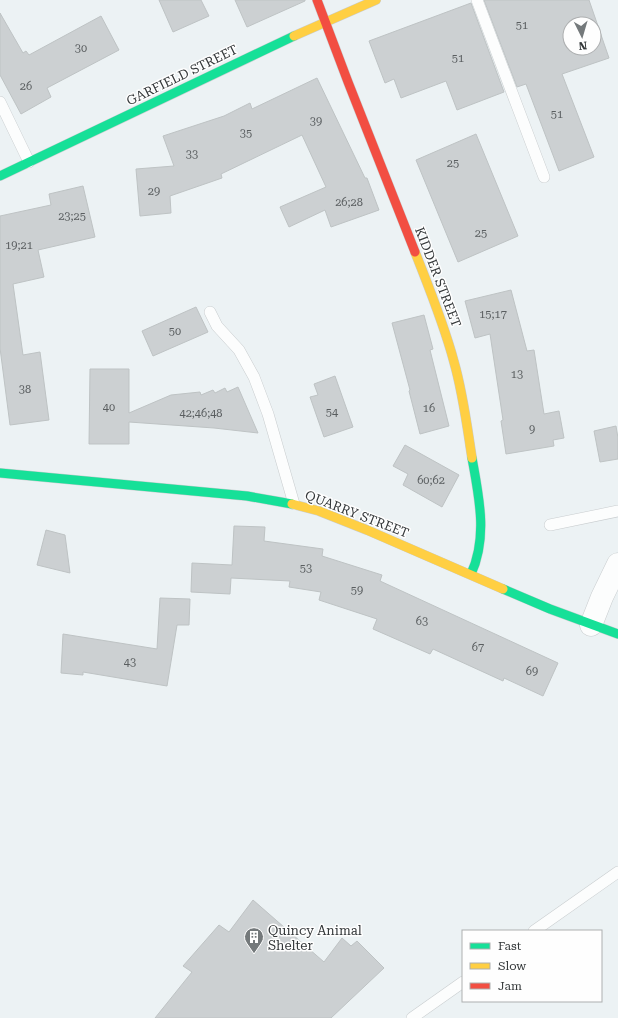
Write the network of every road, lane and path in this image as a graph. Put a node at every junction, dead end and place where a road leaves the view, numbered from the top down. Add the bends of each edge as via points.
1 (317, 0) edge
2 (376, 0) edge
3 (477, 0) edge
4 (325, 21) junction
5 (0, 102) edge
6 (29, 162) junction
7 (0, 176) edge
8 (544, 177) dead end
9 (210, 312) dead end
10 (0, 474) edge
11 (294, 504) junction
12 (618, 511) edge
13 (550, 525) dead end
14 (618, 564) edge
15 (471, 574) junction
16 (591, 625) junction
17 (618, 634) edge
18 (618, 872) edge
19 (535, 930) edge
20 (462, 983) edge
21 (412, 1018) edge

1 - 4 street, KIDDER STREET
2 - 4 street, GARFIELD STREET
3 - 8 lane
4 - 6 street, GARFIELD STREET
4 - 15 street, KIDDER STREET via 433,298 458,376 480,515 480,545
5 - 6 lane
6 - 7 street, GARFIELD STREET
9 - 11 lane via 217,326 239,350 254,377 268,414
10 - 11 street, QUARRY STREET via 247,496
11 - 15 street, QUARRY STREET via 319,511
12 - 13 lane
14 - 16 street
15 - 16 street, QUARRY STREET
16 - 17 street, QUARRY STREET
18 - 19 lane
20 - 21 lane

